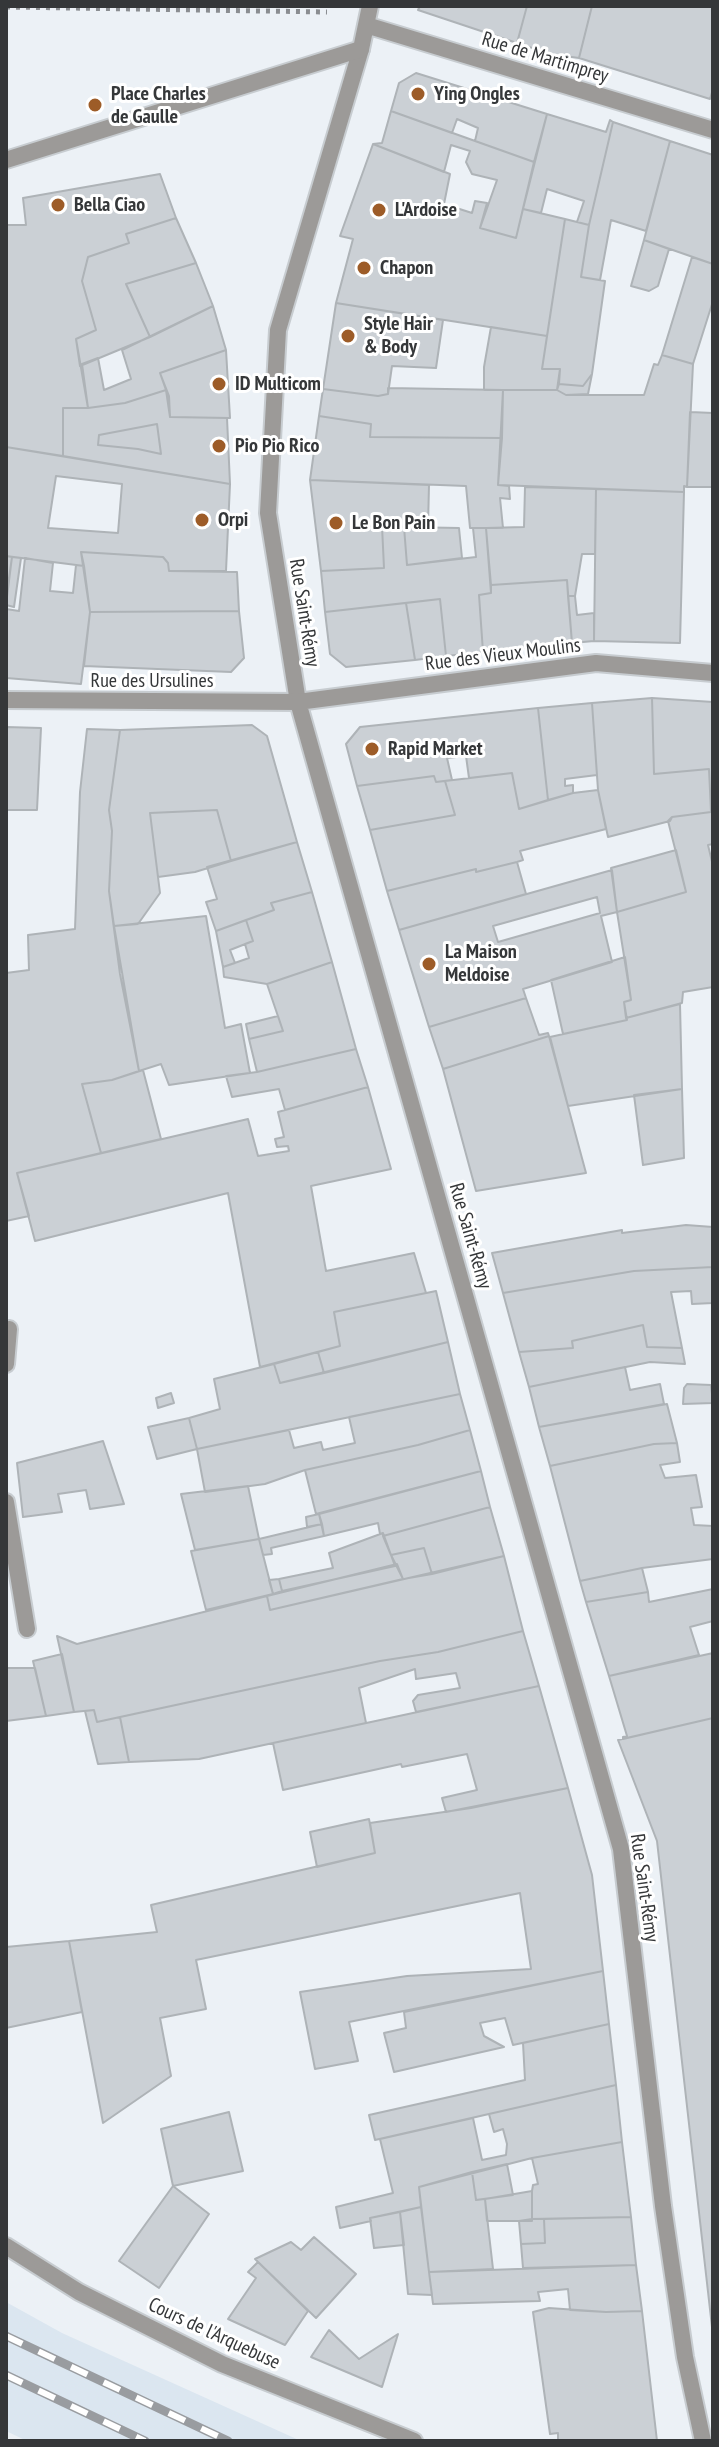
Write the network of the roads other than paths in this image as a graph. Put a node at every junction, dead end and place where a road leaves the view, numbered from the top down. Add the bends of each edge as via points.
1 (370, 6) edge
2 (366, 25) junction
3 (361, 49) junction
4 (713, 130) edge
5 (6, 160) edge
6 (713, 673) edge
7 (6, 700) edge
8 (298, 702) junction
9 (9, 1329) dead end
10 (6, 1364) edge
11 (6, 1502) edge
12 (27, 1629) dead end
13 (6, 2246) edge
14 (414, 2441) edge
15 (703, 2441) edge

1 - 2 street, Rue Saint-Rémy
2 - 3 street, Rue Saint-Rémy
2 - 4 street, Rue de Martimprey
3 - 5 street
3 - 8 street, Rue Saint-Rémy via 278,330 268,513
6 - 8 street, Rue des Vieux Moulins via 596,663
7 - 8 street, Rue des Ursulines
8 - 15 street, Rue Saint-Rémy via 621,1849 663,2206
9 - 10 street
11 - 12 street
13 - 14 street, Cours de l'Arquebuse via 79,2292 222,2364

